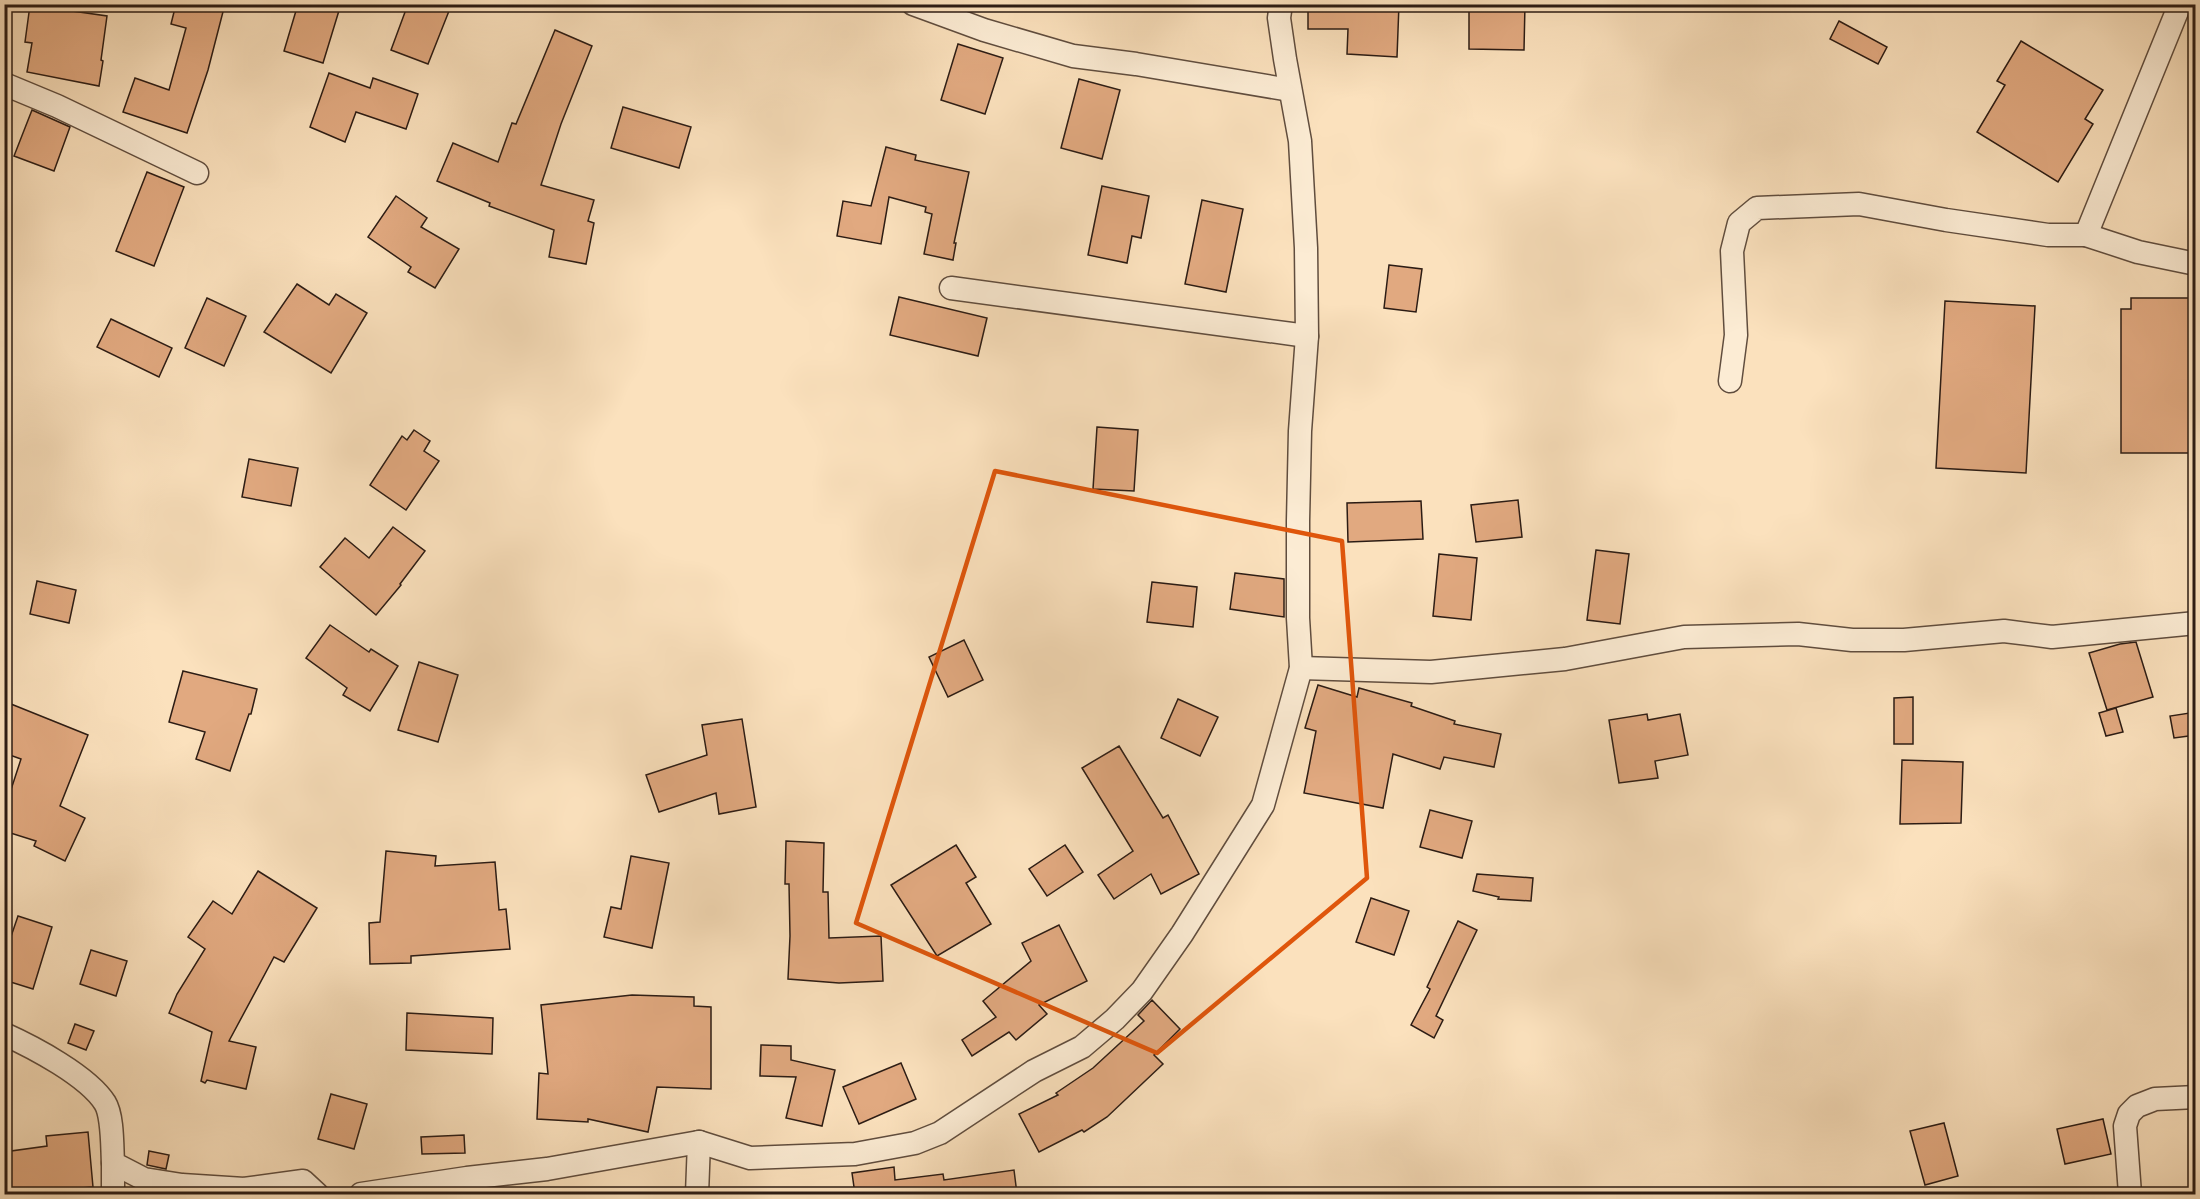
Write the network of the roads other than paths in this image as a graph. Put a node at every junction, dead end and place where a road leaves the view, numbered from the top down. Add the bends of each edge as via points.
1 (913, 4) edge
2 (1281, 4) edge
3 (2180, 4) edge
4 (4, 84) edge
5 (1290, 90) junction
6 (197, 173) dead end
7 (2086, 235) junction
8 (2196, 264) edge
9 (951, 288) dead end
10 (1307, 336) junction
11 (1730, 381) dead end
12 (2196, 623) edge
13 (1301, 668) junction
14 (4, 1034) edge
15 (2196, 1097) edge
16 (699, 1142) junction
17 (113, 1163) junction
18 (309, 1190) edge
19 (113, 1194) edge
20 (361, 1194) edge
21 (697, 1194) edge
22 (2130, 1194) edge

1 - 5 street via 1073,56
2 - 5 street via 1279,18
3 - 7 street
4 - 6 street
5 - 10 street via 1300,141
7 - 8 street via 2138,252
7 - 11 street via 2048,235 1859,204 1757,208 1739,223 1732,251 1736,335
9 - 10 street
10 - 13 street via 1298,521
12 - 13 street via 2052,637 2004,632 1904,640 1798,634 1684,637 1565,659 1431,672
13 - 16 street via 1263,805 1142,991 1082,1047 1034,1071 940,1133 915,1143 855,1154 750,1158
14 - 17 street via 35,1048 73,1074 106,1104
15 - 22 street via 2155,1099 2129,1114 2125,1126
16 - 20 street via 547,1169
16 - 21 street
17 - 18 street via 144,1179 182,1185
17 - 19 street

